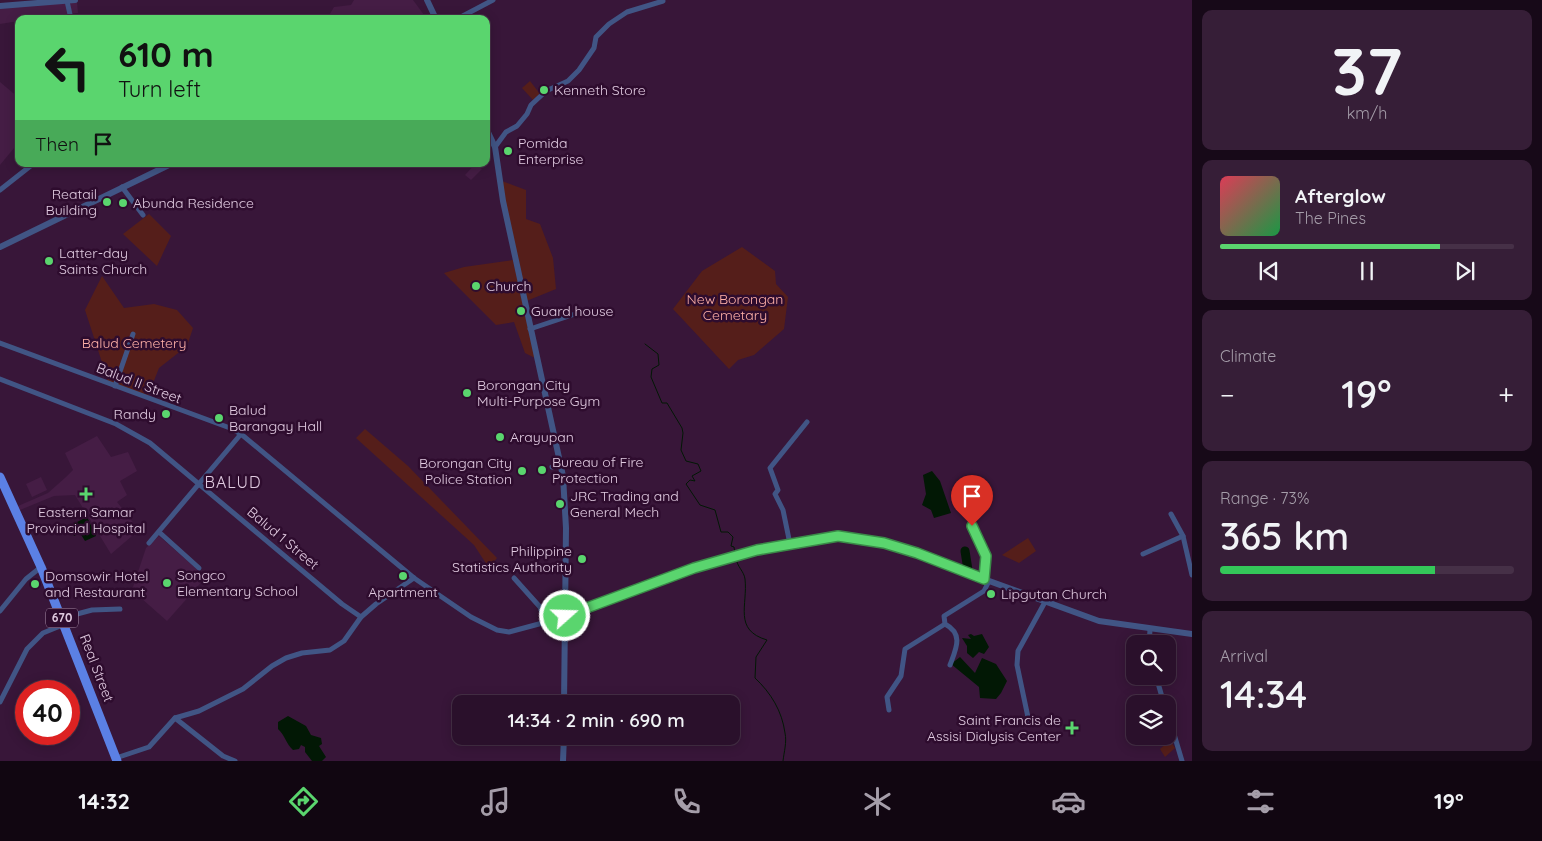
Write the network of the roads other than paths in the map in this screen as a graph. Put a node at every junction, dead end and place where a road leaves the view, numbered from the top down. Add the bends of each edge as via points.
1 (16, 0) edge
2 (75, 0) edge
3 (427, 0) edge
4 (493, 0) edge
5 (0, 1) edge
6 (67, 1) edge
7 (663, 1) edge
8 (29, 2) junction
9 (0, 6) edge
10 (70, 15) edge
11 (434, 15) edge
12 (465, 15) edge
13 (490, 136) edge
14 (495, 147) junction
15 (29, 167) edge
16 (165, 167) edge
17 (122, 187) junction
18 (0, 190) edge
19 (143, 215) dead end
20 (0, 247) edge
21 (578, 313) dead end
22 (530, 329) junction
23 (133, 334) dead end
24 (0, 343) edge
25 (0, 379) edge
26 (115, 386) junction
27 (807, 422) dead end
28 (241, 434) junction
29 (560, 465) junction
30 (552, 467) dead end
31 (1, 482) edge
32 (200, 482) junction
33 (1171, 514) dead end
34 (972, 526) dead end
35 (159, 532) junction
36 (1183, 536) junction
37 (149, 543) dead end
38 (790, 544) junction
39 (1143, 554) dead end
40 (42, 567) junction
41 (199, 568) dead end
42 (1192, 575) edge
43 (414, 578) junction
44 (514, 578) dead end
45 (986, 580) junction
46 (1045, 602) junction
47 (120, 609) dead end
48 (0, 611) edge
49 (361, 616) junction
50 (565, 616) junction
51 (64, 621) junction
52 (546, 622) junction
53 (945, 624) junction
54 (1150, 630) junction
55 (1192, 634) edge
56 (1150, 635) edge
57 (950, 665) dead end
58 (564, 695) edge
59 (0, 702) edge
60 (889, 710) dead end
61 (174, 718) junction
62 (1029, 722) dead end
63 (1176, 741) edge
64 (564, 745) edge
65 (117, 760) edge
66 (235, 761) edge
67 (563, 761) edge
68 (1182, 761) edge

1 - 5 street
1 - 8 street
2 - 6 street
3 - 11 street
4 - 12 street
6 - 8 street
6 - 10 street
7 - 14 street via 627,12 609,24 596,37 594,48 579,70 568,81 546,91
8 - 9 street
13 - 14 street
14 - 22 street via 502,201
15 - 18 street
16 - 17 street
17 - 19 street
17 - 20 street
21 - 22 street
22 - 29 street
23 - 26 street
24 - 26 street, Balud II Street
25 - 32 street, Balud 1 Street via 116,424 150,443
26 - 28 street, Balud II Street
27 - 38 street via 770,468
28 - 32 street
28 - 43 street, Balud II Street
29 - 30 street
29 - 50 street via 566,528
31 - 40 main road, Real Street / 670
32 - 35 street
32 - 49 street, Balud 1 Street via 342,604
33 - 36 street
34 - 45 street via 986,556
35 - 37 street
35 - 41 street
36 - 39 street
36 - 42 street
38 - 45 street via 838,536 884,543 936,558
38 - 50 street via 736,556 659,580
40 - 48 street via 26,579
40 - 51 main road, Real Street / 670
43 - 49 street
43 - 52 street, Balud II Street via 471,617 497,630 510,632
44 - 52 street via 527,589
45 - 46 street
45 - 53 street via 984,591 944,616
46 - 54 street via 1099,621
46 - 62 street via 1018,651 1017,665
47 - 51 street via 92,610
49 - 61 street via 344,641 330,650 286,658 243,689 199,711
50 - 52 street, Balud II Street
50 - 58 street
51 - 59 street via 43,633 27,649
51 - 65 main road, Real Street / 670
53 - 57 street via 956,634 958,644
53 - 60 street via 905,649 901,676 887,697
54 - 55 street
54 - 56 street
61 - 65 street via 149,747
61 - 66 street via 223,756
63 - 68 street
64 - 67 street

